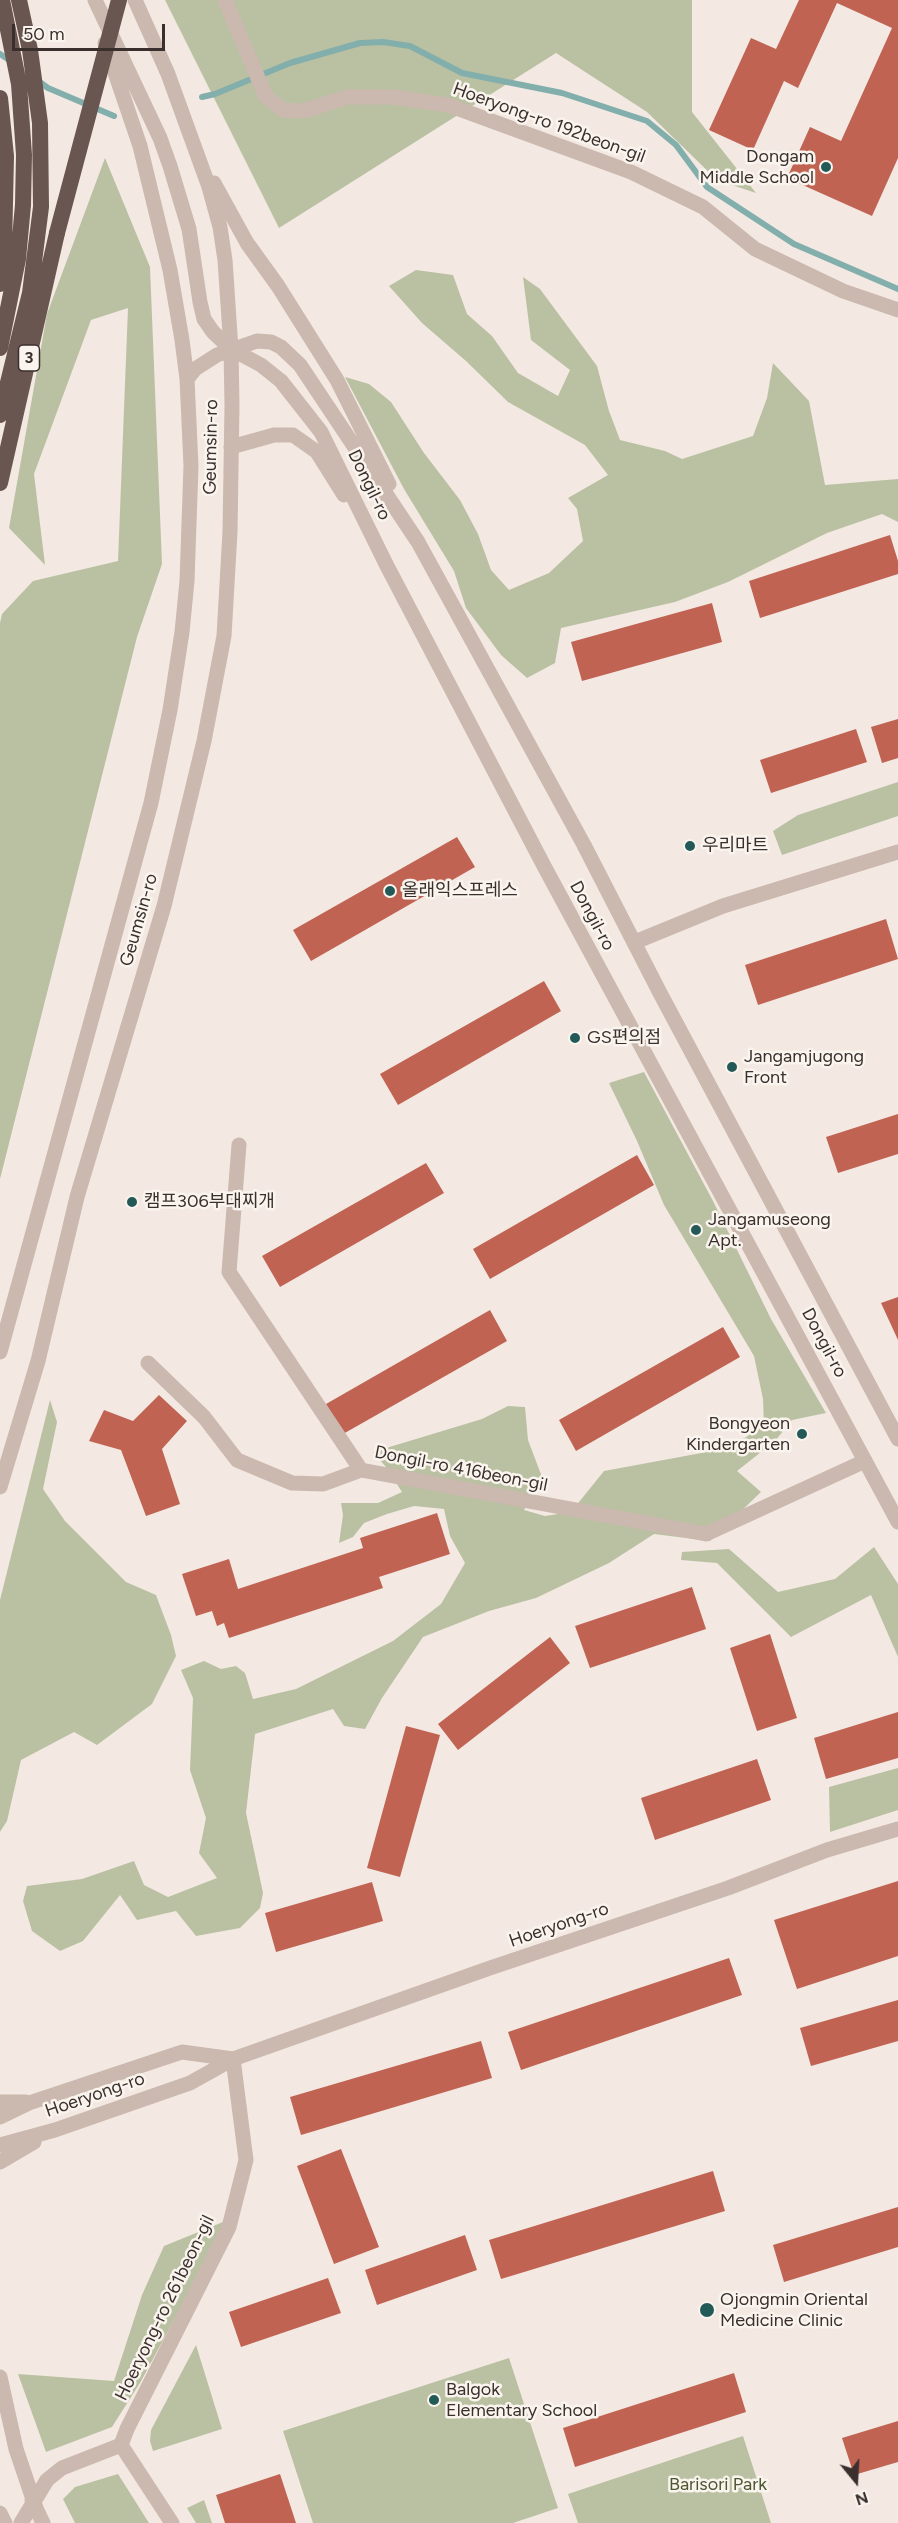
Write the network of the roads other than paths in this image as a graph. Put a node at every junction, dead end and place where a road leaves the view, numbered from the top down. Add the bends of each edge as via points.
1 (2, 0) edge
2 (19, 0) edge
3 (89, 0) edge
4 (95, 0) edge
5 (119, 0) edge
6 (135, 0) edge
7 (225, 0) edge
8 (0, 98) edge
9 (183, 112) junction
10 (0, 284) edge
11 (898, 310) edge
12 (0, 348) edge
13 (231, 349) junction
14 (187, 379) junction
15 (0, 415) edge
16 (231, 447) junction
17 (0, 483) edge
18 (418, 542) junction
19 (386, 564) junction
20 (898, 852) edge
21 (635, 942) junction
22 (239, 1145) dead end
23 (0, 1352) edge
24 (148, 1362) dead end
25 (898, 1439) edge
26 (865, 1461) junction
27 (361, 1470) junction
28 (0, 1487) edge
29 (898, 1522) edge
30 (898, 1829) edge
31 (233, 2059) junction
32 (0, 2102) edge
33 (29, 2103) junction
34 (0, 2117) edge
35 (55, 2130) junction
36 (0, 2145) edge
37 (0, 2162) edge
38 (0, 2377) edge
39 (0, 2422) edge
40 (121, 2445) junction
41 (36, 2508) junction
42 (0, 2513) edge
43 (5, 2523) edge
44 (21, 2523) edge
45 (43, 2523) edge
46 (172, 2523) edge

1 - 12 highway via 18,84 24,155 18,259
2 - 15 highway via 40,123 40,207 30,293
3 - 14 street via 140,146 170,270
4 - 13 street via 170,165 189,229 204,319
5 - 17 highway, 3, bridge via 57,233
6 - 9 street
7 - 11 street, Hoeryong-ro 192beon-gil via 266,97 283,110 304,111 347,97 392,97 448,105 631,172 703,207 755,249 843,291
8 - 10 highway via 6,156
9 - 13 street via 220,227
9 - 18 street via 233,218 338,380
13 - 14 street, Dongil-ro via 203,364
13 - 16 street, Geumsin-ro
13 - 18 street, Dongil-ro via 257,340 271,342 290,354
13 - 19 street, Dongil-ro via 271,372 299,403 335,457
14 - 23 street, Geumsin-ro via 190,528 182,632 170,710 151,803
16 - 19 street via 284,434 308,444 317,452
16 - 28 street, Geumsin-ro via 224,636 204,741 164,906 77,1197 38,1360
18 - 21 street, Dongil-ro
19 - 26 street, Dongil-ro
20 - 21 street via 723,906
21 - 25 street, Dongil-ro
22 - 27 street, Dongil-ro 416beon-gil via 229,1272
24 - 27 street via 204,1417 237,1460 291,1484 322,1484
26 - 27 street, Dongil-ro 416beon-gil via 706,1534
26 - 29 street, Dongil-ro
30 - 31 street, Hoeryong-ro via 827,1850
31 - 33 street, Hoeryong-ro via 182,2052
31 - 35 street, Hoeryong-ro via 190,2083
31 - 40 street, Hoeryong-ro 261beon-gil via 246,2160 229,2227
32 - 33 street
33 - 34 street, Hoeryong-ro
35 - 36 street, Hoeryong-ro
35 - 37 street
38 - 41 street via 16,2449
39 - 41 street
40 - 44 street via 62,2468 47,2480
40 - 46 street
41 - 45 street
42 - 43 street

